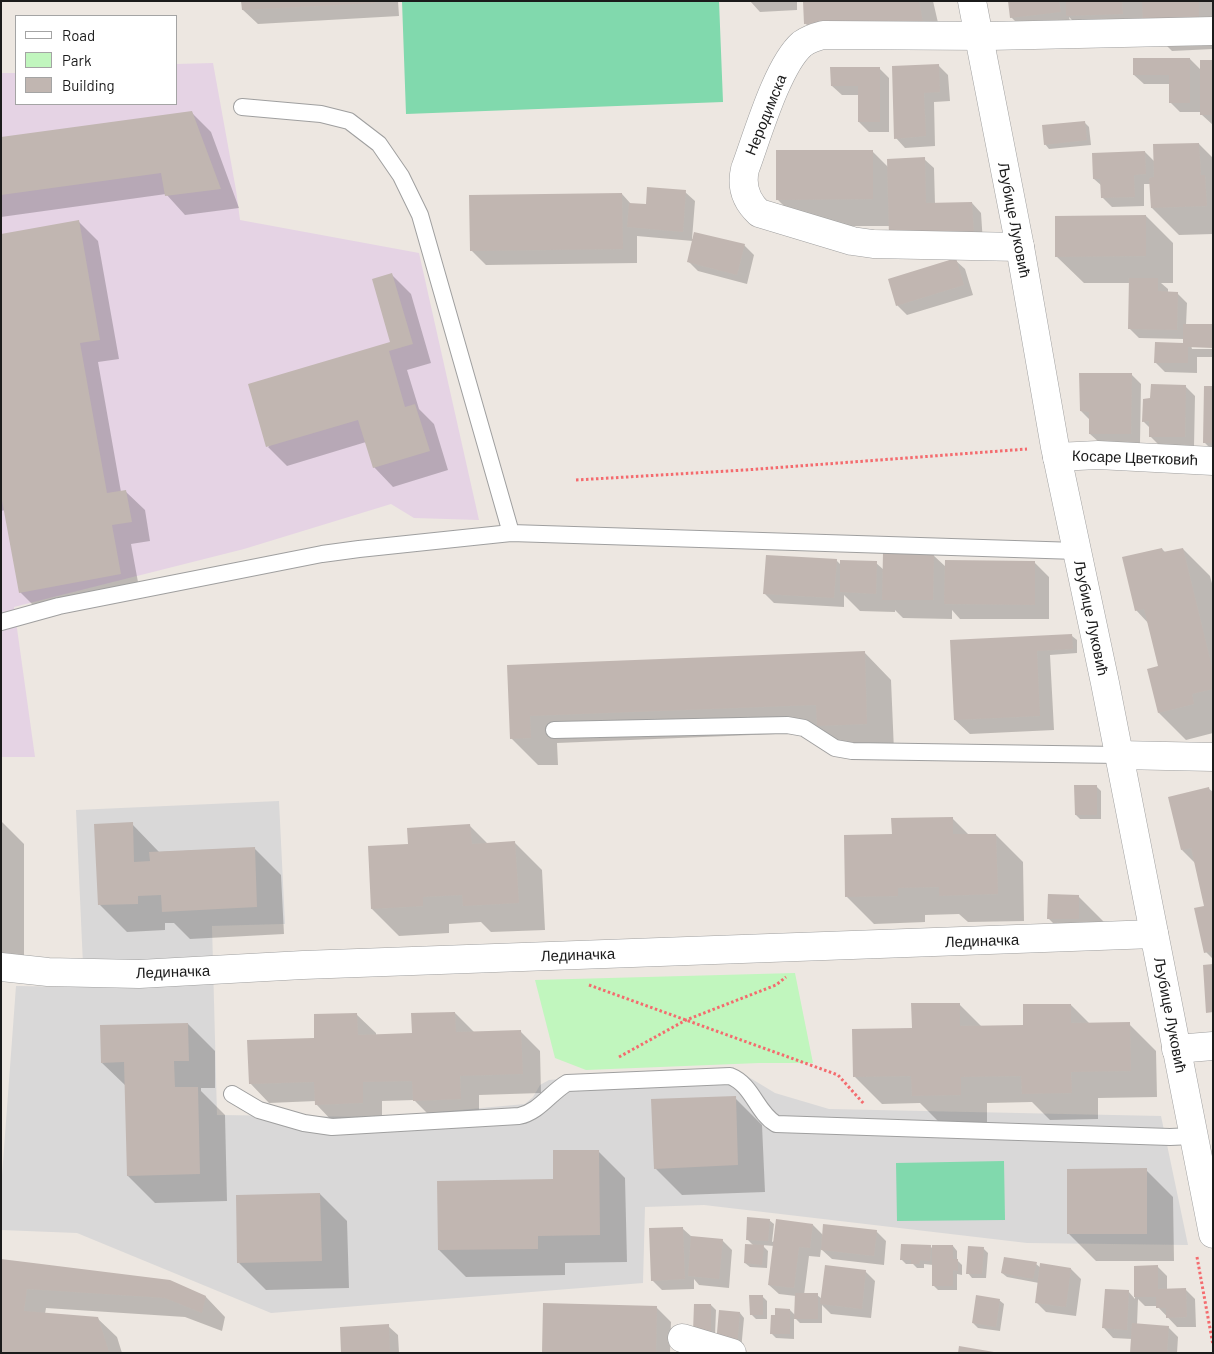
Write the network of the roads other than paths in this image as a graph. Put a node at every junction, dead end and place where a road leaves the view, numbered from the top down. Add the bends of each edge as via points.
1 (972, 1) edge
2 (1213, 31) edge
3 (979, 36) junction
4 (242, 107) dead end
5 (1020, 247) junction
6 (1056, 452) junction
7 (1213, 461) edge
8 (511, 533) junction
9 (1077, 550) junction
10 (1, 622) edge
11 (554, 730) dead end
12 (1119, 755) junction
13 (1213, 757) edge
14 (1154, 934) junction
15 (1, 967) edge
16 (1213, 1046) edge
17 (1176, 1049) junction
18 (232, 1094) dead end
19 (1193, 1136) junction
20 (1212, 1225) edge
21 (682, 1338) dead end
22 (732, 1353) edge

1 - 3 street, Љубице Луковић
2 - 3 street, Неродимска
3 - 5 street, Љубице Луковић
3 - 5 street, Неродимска via 813,37 786,66 772,95 745,169 744,188 748,200 759,213 852,242
4 - 8 lane via 320,114 349,121 379,144 401,176 420,215
5 - 6 street, Љубице Луковић
6 - 7 street, Косаре Цветковић
6 - 9 street, Љубице Луковић
8 - 9 lane
8 - 10 lane via 322,554 59,606
9 - 12 street, Љубице Луковић
11 - 12 lane via 787,725 804,728 836,748 852,751
12 - 13 street
12 - 14 street, Љубице Луковић
14 - 15 street, Лединачка via 303,965 139,974
14 - 17 street, Љубице Луковић
16 - 17 street
17 - 19 street, Љубице Луковић
18 - 19 lane via 259,1110 332,1127 518,1116 533,1110 567,1083 730,1076 747,1087 768,1119 776,1124
19 - 20 street, Љубице Луковић
21 - 22 street

